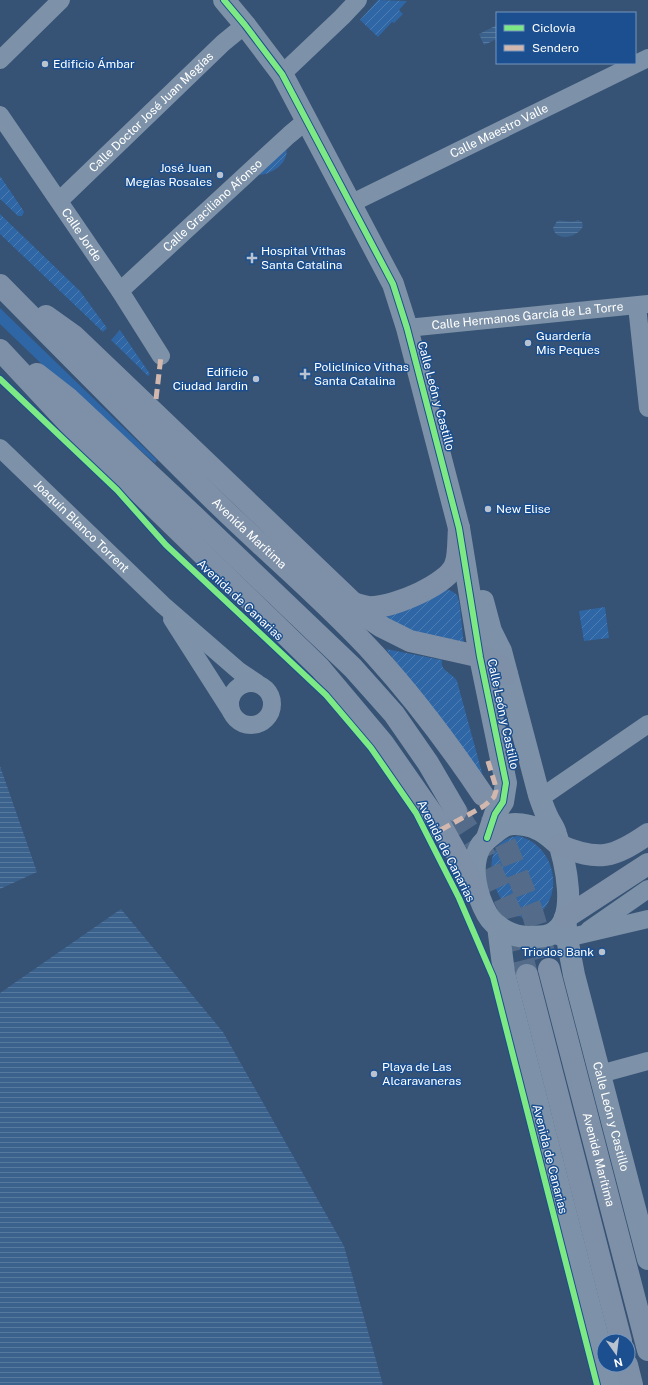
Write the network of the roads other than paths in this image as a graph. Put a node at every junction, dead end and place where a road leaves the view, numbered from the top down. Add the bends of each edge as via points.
1 (61, 0) edge
2 (224, 0) edge
3 (358, 0) edge
4 (245, 25) junction
5 (648, 58) edge
6 (0, 60) edge
7 (636, 64) edge
8 (636, 64) edge
9 (282, 74) junction
10 (0, 115) edge
11 (307, 120) junction
12 (59, 201) junction
13 (350, 204) junction
14 (0, 284) edge
15 (120, 291) junction
16 (643, 305) edge
17 (407, 328) junction
18 (0, 345) edge
19 (0, 350) edge
20 (161, 356) dead end
21 (648, 408) edge
22 (0, 448) edge
23 (459, 528) junction
24 (353, 603) junction
25 (163, 605) junction
26 (480, 657) junction
27 (507, 674) junction
28 (258, 683) junction
29 (232, 713) junction
30 (648, 724) edge
31 (483, 795) tunnel mouth
32 (541, 802) junction
33 (456, 811) tunnel mouth
34 (648, 834) edge
35 (487, 838) junction
36 (559, 845) junction
37 (648, 864) edge
38 (648, 889) edge
39 (477, 890) junction
40 (648, 919) edge
41 (498, 926) junction
42 (566, 931) junction
43 (549, 969) tunnel mouth
44 (527, 975) tunnel mouth
45 (648, 1061) edge
46 (600, 1074) junction
47 (644, 1222) edge
48 (648, 1259) edge
49 (597, 1333) edge
50 (619, 1333) edge
51 (648, 1350) edge
52 (607, 1373) edge
53 (629, 1373) edge
54 (610, 1385) edge
55 (632, 1385) edge

1 - 6 street
2 - 4 street, Calle León y Castillo
3 - 9 street
4 - 9 street, Calle León y Castillo
4 - 12 street, Calle Doctor José Juan Megías via 223,43
5 - 7 street, Calle Maestro Valle
8 - 13 street, Calle Maestro Valle
9 - 11 street, Calle León y Castillo
10 - 12 street, Calle Jorde
11 - 13 street, Calle León y Castillo
11 - 15 street, Calle Graciliano Afonso
12 - 15 street, Calle Jorde
13 - 17 street, Calle León y Castillo via 393,284
14 - 24 highway via 74,336
14 - 31 highway, Avenida Marítima via 218,504 309,588 375,655 452,750
15 - 20 street, Calle Jorde
16 - 17 street, Calle Hermanos García de La Torre
16 - 21 street
17 - 23 street, Calle León y Castillo
18 - 33 highway, Avenida Marítima via 69,399 353,668 394,714 428,763
19 - 39 highway via 72,427 320,668 383,742 443,829
22 - 25 street, Joaquín Blanco Torrent
23 - 24 highway via 455,565 449,574 428,589 401,601 374,608
23 - 26 street, Calle León y Castillo
23 - 27 street, Calle León y Castillo via 472,558 491,631 501,651
24 - 26 highway via 370,619 410,642
25 - 28 street, Joaquín Blanco Torrent via 239,671
25 - 29 street, Joaquín Blanco Torrent
26 - 27 highway via 500,665
26 - 35 street, Calle León y Castillo via 506,783 503,802
27 - 32 street, Calle León y Castillo
28 - 29 street via 250,682 237,687 230,699
28 - 29 street via 268,690 273,702 270,715 260,724 247,725 235,719
30 - 32 street via 549,792
32 - 36 street, Calle León y Castillo
34 - 36 highway via 615,853 599,856 579,853
35 - 36 street via 506,825 524,824 538,829
35 - 39 street via 480,847 476,862
36 - 42 street via 564,860 568,891
37 - 42 highway
38 - 42 street
39 - 41 street via 482,904
40 - 42 street
41 - 42 street via 521,937
41 - 49 street via 504,973
42 - 46 street, Calle León y Castillo via 574,975
43 - 51 highway, Avenida Marítima
44 - 50 highway, Avenida Marítima
45 - 46 street
46 - 47 street, Calle León y Castillo
47 - 48 street, Calle León y Castillo
52 - 54 street
53 - 55 highway

